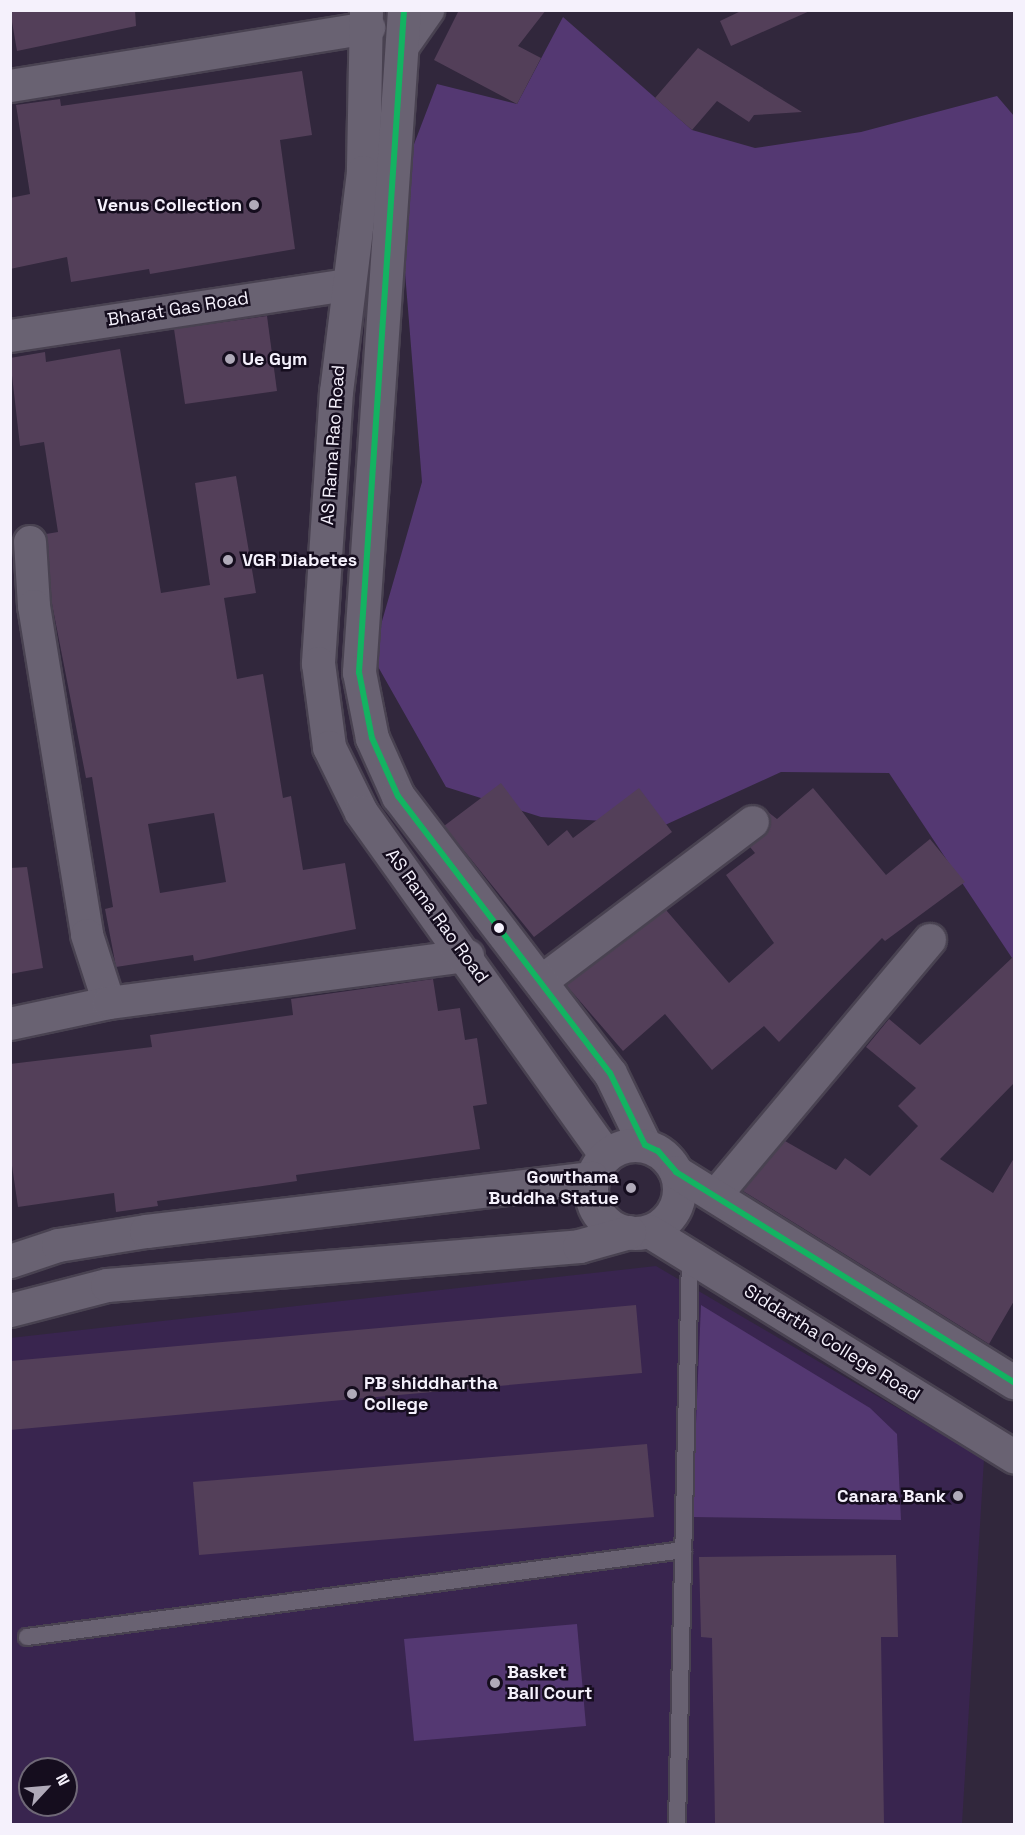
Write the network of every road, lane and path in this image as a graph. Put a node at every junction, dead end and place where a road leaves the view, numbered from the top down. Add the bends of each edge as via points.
1 (429, 10) edge
2 (367, 19) edge
3 (405, 26) edge
4 (10, 86) edge
5 (346, 285) junction
6 (10, 336) edge
7 (30, 542) dead end
8 (753, 822) dead end
9 (930, 940) dead end
10 (468, 956) junction
11 (542, 981) junction
12 (109, 1003) junction
13 (10, 1024) edge
14 (645, 1145) junction
15 (599, 1166) junction
16 (676, 1172) junction
17 (716, 1195) junction
18 (639, 1232) junction
19 (690, 1256) junction
20 (10, 1261) edge
21 (10, 1310) edge
22 (1014, 1382) edge
23 (1014, 1456) edge
24 (683, 1550) junction
25 (27, 1637) dead end
26 (677, 1824) edge

1 - 3 street
2 - 4 street
2 - 5 street, AS Rama Rao Road via 363,172
3 - 11 street via 359,672 372,738 398,795
5 - 6 street, Bharat Gas Road
5 - 10 street, AS Rama Rao Road via 318,663 329,747 361,812
7 - 12 street via 34,606 87,935
8 - 11 street
9 - 17 street
10 - 12 street
10 - 15 street, AS Rama Rao Road
11 - 14 street via 610,1073
12 - 13 street
14 - 15 street via 618,1148
14 - 16 street via 658,1150
15 - 18 street via 598,1213
15 - 20 street via 58,1245
16 - 17 street
16 - 18 street via 679,1186 672,1214
17 - 22 street
18 - 19 street, Siddartha College Road
18 - 21 street via 579,1246 107,1286
19 - 23 street, Siddartha College Road
19 - 24 lane
24 - 25 lane
24 - 26 lane

